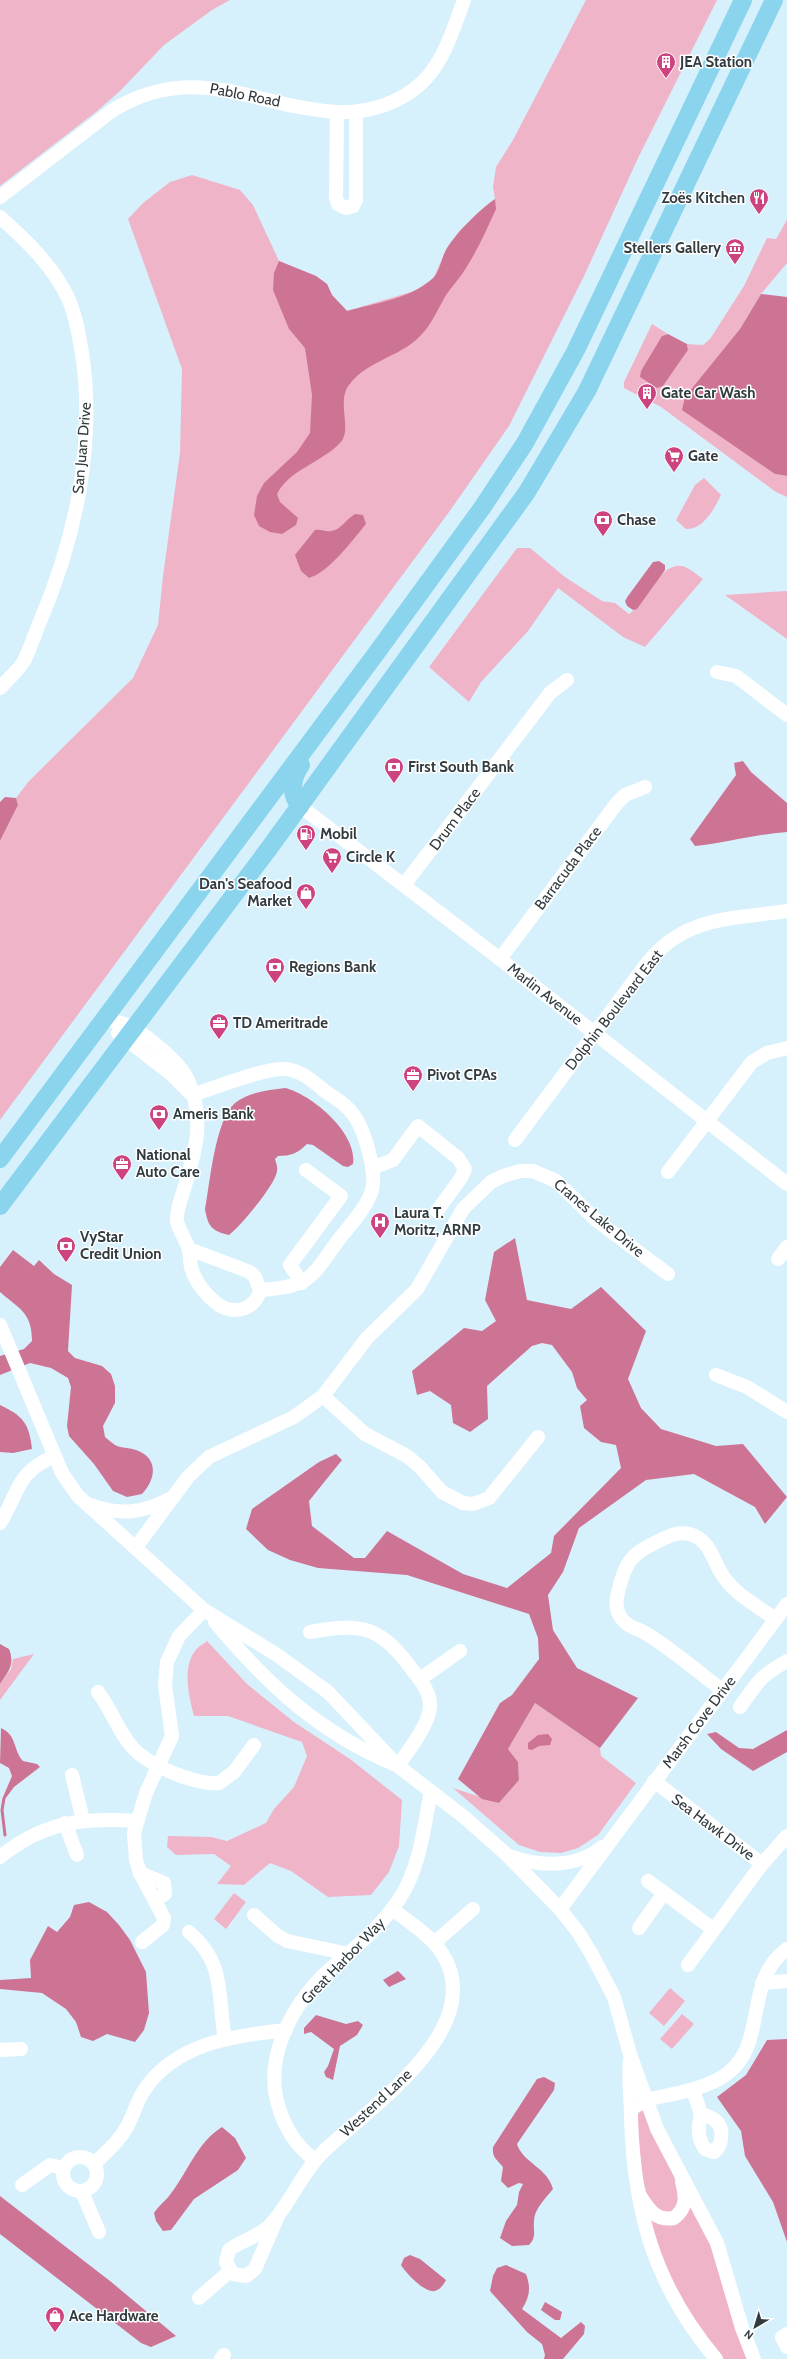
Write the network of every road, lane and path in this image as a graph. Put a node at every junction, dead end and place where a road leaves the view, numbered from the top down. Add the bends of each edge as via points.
1 (464, 0) edge
2 (743, 0) edge
3 (774, 0) edge
4 (337, 112) junction
5 (356, 113) junction
6 (0, 197) edge
7 (0, 217) edge
8 (375, 655) junction
9 (718, 672) dead end
10 (567, 680) dead end
11 (0, 688) edge
12 (787, 715) edge
13 (645, 787) dead end
14 (300, 806) junction
15 (254, 817) junction
16 (404, 885) junction
17 (787, 911) edge
18 (500, 959) junction
19 (105, 1019) junction
20 (595, 1033) junction
21 (128, 1034) junction
22 (787, 1048) edge
23 (192, 1095) junction
24 (707, 1122) junction
25 (515, 1140) dead end
26 (0, 1159) edge
27 (372, 1168) junction
28 (306, 1170) dead end
29 (668, 1172) dead end
30 (787, 1184) edge
31 (0, 1206) edge
32 (437, 1211) dead end
33 (787, 1246) edge
34 (189, 1249) junction
35 (778, 1259) dead end
36 (668, 1274) dead end
37 (302, 1283) junction
38 (260, 1290) junction
39 (0, 1325) edge
40 (716, 1374) dead end
41 (323, 1396) junction
42 (787, 1412) edge
43 (538, 1437) dead end
44 (54, 1456) junction
45 (173, 1497) junction
46 (87, 1503) junction
47 (0, 1523) edge
48 (136, 1547) junction
49 (204, 1610) junction
50 (782, 1614) edge
51 (310, 1632) dead end
52 (460, 1651) dead end
53 (787, 1661) edge
54 (420, 1679) junction
55 (722, 1690) junction
56 (98, 1692) dead end
57 (740, 1708) dead end
58 (254, 1745) dead end
59 (158, 1766) junction
60 (398, 1766) junction
61 (72, 1774) dead end
62 (654, 1781) junction
63 (431, 1792) junction
64 (83, 1820) junction
65 (137, 1821) junction
66 (65, 1823) junction
67 (787, 1836) edge
68 (610, 1840) junction
69 (77, 1854) dead end
70 (506, 1854) junction
71 (0, 1857) edge
72 (762, 1864) junction
73 (648, 1881) dead end
74 (664, 1894) junction
75 (392, 1909) junction
76 (473, 1909) dead end
77 (560, 1909) junction
78 (254, 1915) dead end
79 (639, 1928) dead end
80 (713, 1929) junction
81 (189, 1932) dead end
82 (142, 1942) dead end
83 (434, 1943) junction
84 (787, 1949) edge
85 (349, 1954) junction
86 (688, 1965) dead end
87 (787, 1981) edge
88 (762, 1983) junction
89 (286, 2030) junction
90 (225, 2039) junction
91 (21, 2049) dead end
92 (0, 2050) edge
93 (630, 2054) junction
94 (693, 2090) junction
95 (646, 2100) junction
96 (701, 2114) dead end
97 (631, 2118) junction
98 (315, 2160) junction
99 (94, 2164) junction
100 (64, 2168) junction
101 (681, 2175) junction
102 (22, 2185) dead end
103 (82, 2192) junction
104 (637, 2192) junction
105 (278, 2216) junction
106 (99, 2232) dead end
107 (230, 2271) junction
108 (198, 2298) dead end
109 (787, 2334) edge
110 (787, 2347) edge
111 (716, 2359) edge
112 (754, 2359) edge

1 - 5 street, Pablo Road via 438,63 422,82 389,104
2 - 8 main road via 553,395 482,508
3 - 14 main road via 587,391 560,440 506,522
4 - 5 street, Pablo Road
4 - 5 street via 336,198 338,204 346,208 353,206 356,200
4 - 6 street, Pablo Road via 207,87 178,86 161,89 144,94 113,110
7 - 11 street, San Juan Drive via 50,267 69,301 78,330 84,367 86,422 80,491 54,588 23,661
8 - 14 main road via 364,680 296,772 292,786
8 - 15 main road
9 - 12 street via 736,676
10 - 16 street, Drum Place via 550,693
13 - 18 street, Barracuda Place via 630,792 617,803
14 - 15 main road via 271,806
14 - 16 street, Marlin Avenue
14 - 21 main road
15 - 19 main road
16 - 18 street, Marlin Avenue
17 - 20 street, Dolphin Boulevard East via 703,924 675,936 656,953
18 - 20 street, Marlin Avenue
19 - 21 street
19 - 26 main road
20 - 24 street, Marlin Avenue
20 - 25 street, Dolphin Boulevard East
21 - 23 street
21 - 31 main road
22 - 24 street via 767,1053 752,1062
23 - 27 street via 268,1071 295,1071 304,1075 352,1112
23 - 34 street via 197,1110 198,1138 177,1222
24 - 29 street
24 - 30 street, Marlin Avenue
27 - 32 street via 393,1160 418,1126 458,1158 465,1169
27 - 37 street via 374,1182 368,1200 318,1267
28 - 37 street via 341,1196 290,1265
33 - 35 street
34 - 38 street via 250,1272
34 - 38 street via 189,1261 194,1277 211,1298 224,1307 231,1310 246,1308 256,1300
36 - 41 street, Cranes Lake Drive via 596,1220 556,1181 533,1171 520,1171 502,1176 486,1186 463,1209 417,1289 368,1338
37 - 38 street via 288,1288
39 - 44 street
40 - 42 street via 747,1387
41 - 43 street via 365,1434 407,1456 442,1492 463,1503 473,1504 489,1498
41 - 45 street, Cranes Lake Drive via 294,1417 209,1457 188,1477
44 - 46 street via 70,1486
44 - 47 street via 37,1464 24,1477
45 - 46 street, Cranes Lake Drive via 145,1510 125,1513
45 - 48 street, Cranes Lake Drive
46 - 48 street
48 - 49 street
49 - 59 street via 179,1636 167,1662 165,1685 172,1736
49 - 60 street via 304,1674 350,1714
49 - 60 street via 260,1674 293,1704 330,1730
50 - 55 street, Marsh Cove Drive
50 - 55 street via 732,1587 719,1571 710,1548 695,1536 681,1533 668,1536 639,1551 630,1559 617,1597 620,1616
51 - 54 street via 344,1626 367,1630 393,1646
52 - 54 street
53 - 57 street via 763,1676
54 - 60 street via 429,1698 429,1715
55 - 62 street, Marsh Cove Drive
56 - 59 street via 132,1747
58 - 59 street via 234,1772 219,1783 198,1781
59 - 65 street
60 - 63 street
61 - 64 street
62 - 68 street, Marsh Cove Drive
62 - 72 street, Sea Hawk Drive
63 - 70 street
63 - 75 street, Great Harbor Way via 410,1879
64 - 65 street
64 - 66 street
65 - 82 street via 134,1846 140,1872 164,1918 163,1925
66 - 69 street
66 - 71 street via 28,1837
67 - 72 street, Sea Hawk Drive
68 - 70 street, Marsh Cove Drive via 589,1855 563,1863 534,1863
68 - 77 street, Marsh Cove Drive
70 - 77 street
72 - 80 street
73 - 74 street
74 - 79 street
74 - 80 street
75 - 83 street, Westend Lane
75 - 85 street, Great Harbor Way via 378,1928
76 - 83 street
77 - 93 street via 578,1932 603,1974 620,2014
78 - 85 street via 287,1941
80 - 86 street
81 - 90 street via 206,1949 215,1965
83 - 98 street, Westend Lane via 446,1960 452,1984 451,2007 444,2025 398,2086
84 - 88 street via 767,1968
85 - 89 street, Great Harbor Way via 301,2003
87 - 88 street
88 - 94 street via 751,2038 745,2053 738,2063 720,2078
89 - 90 street
89 - 98 street, Great Harbor Way via 275,2068 276,2095 290,2133 298,2145
90 - 99 street via 190,2051 164,2068 142,2093 120,2138
91 - 92 street
93 - 95 street via 637,2068
93 - 97 street
94 - 95 street
94 - 96 street
95 - 97 street via 639,2104
95 - 101 street via 657,2129
97 - 104 street
98 - 105 street, Westend Lane
99 - 100 street via 77,2157 71,2159
99 - 103 street via 96,2180 88,2190
100 - 102 street via 50,2165
100 - 103 street via 63,2180 67,2186
101 - 104 street via 686,2199 674,2218 660,2219 653,2214
101 - 112 street via 717,2243 742,2328
103 - 106 street
104 - 111 street via 648,2239 662,2275 687,2319
105 - 107 street via 259,2234 229,2250 226,2262
105 - 107 street via 255,2269 246,2276 239,2276
107 - 108 street
109 - 110 street via 782,2337

